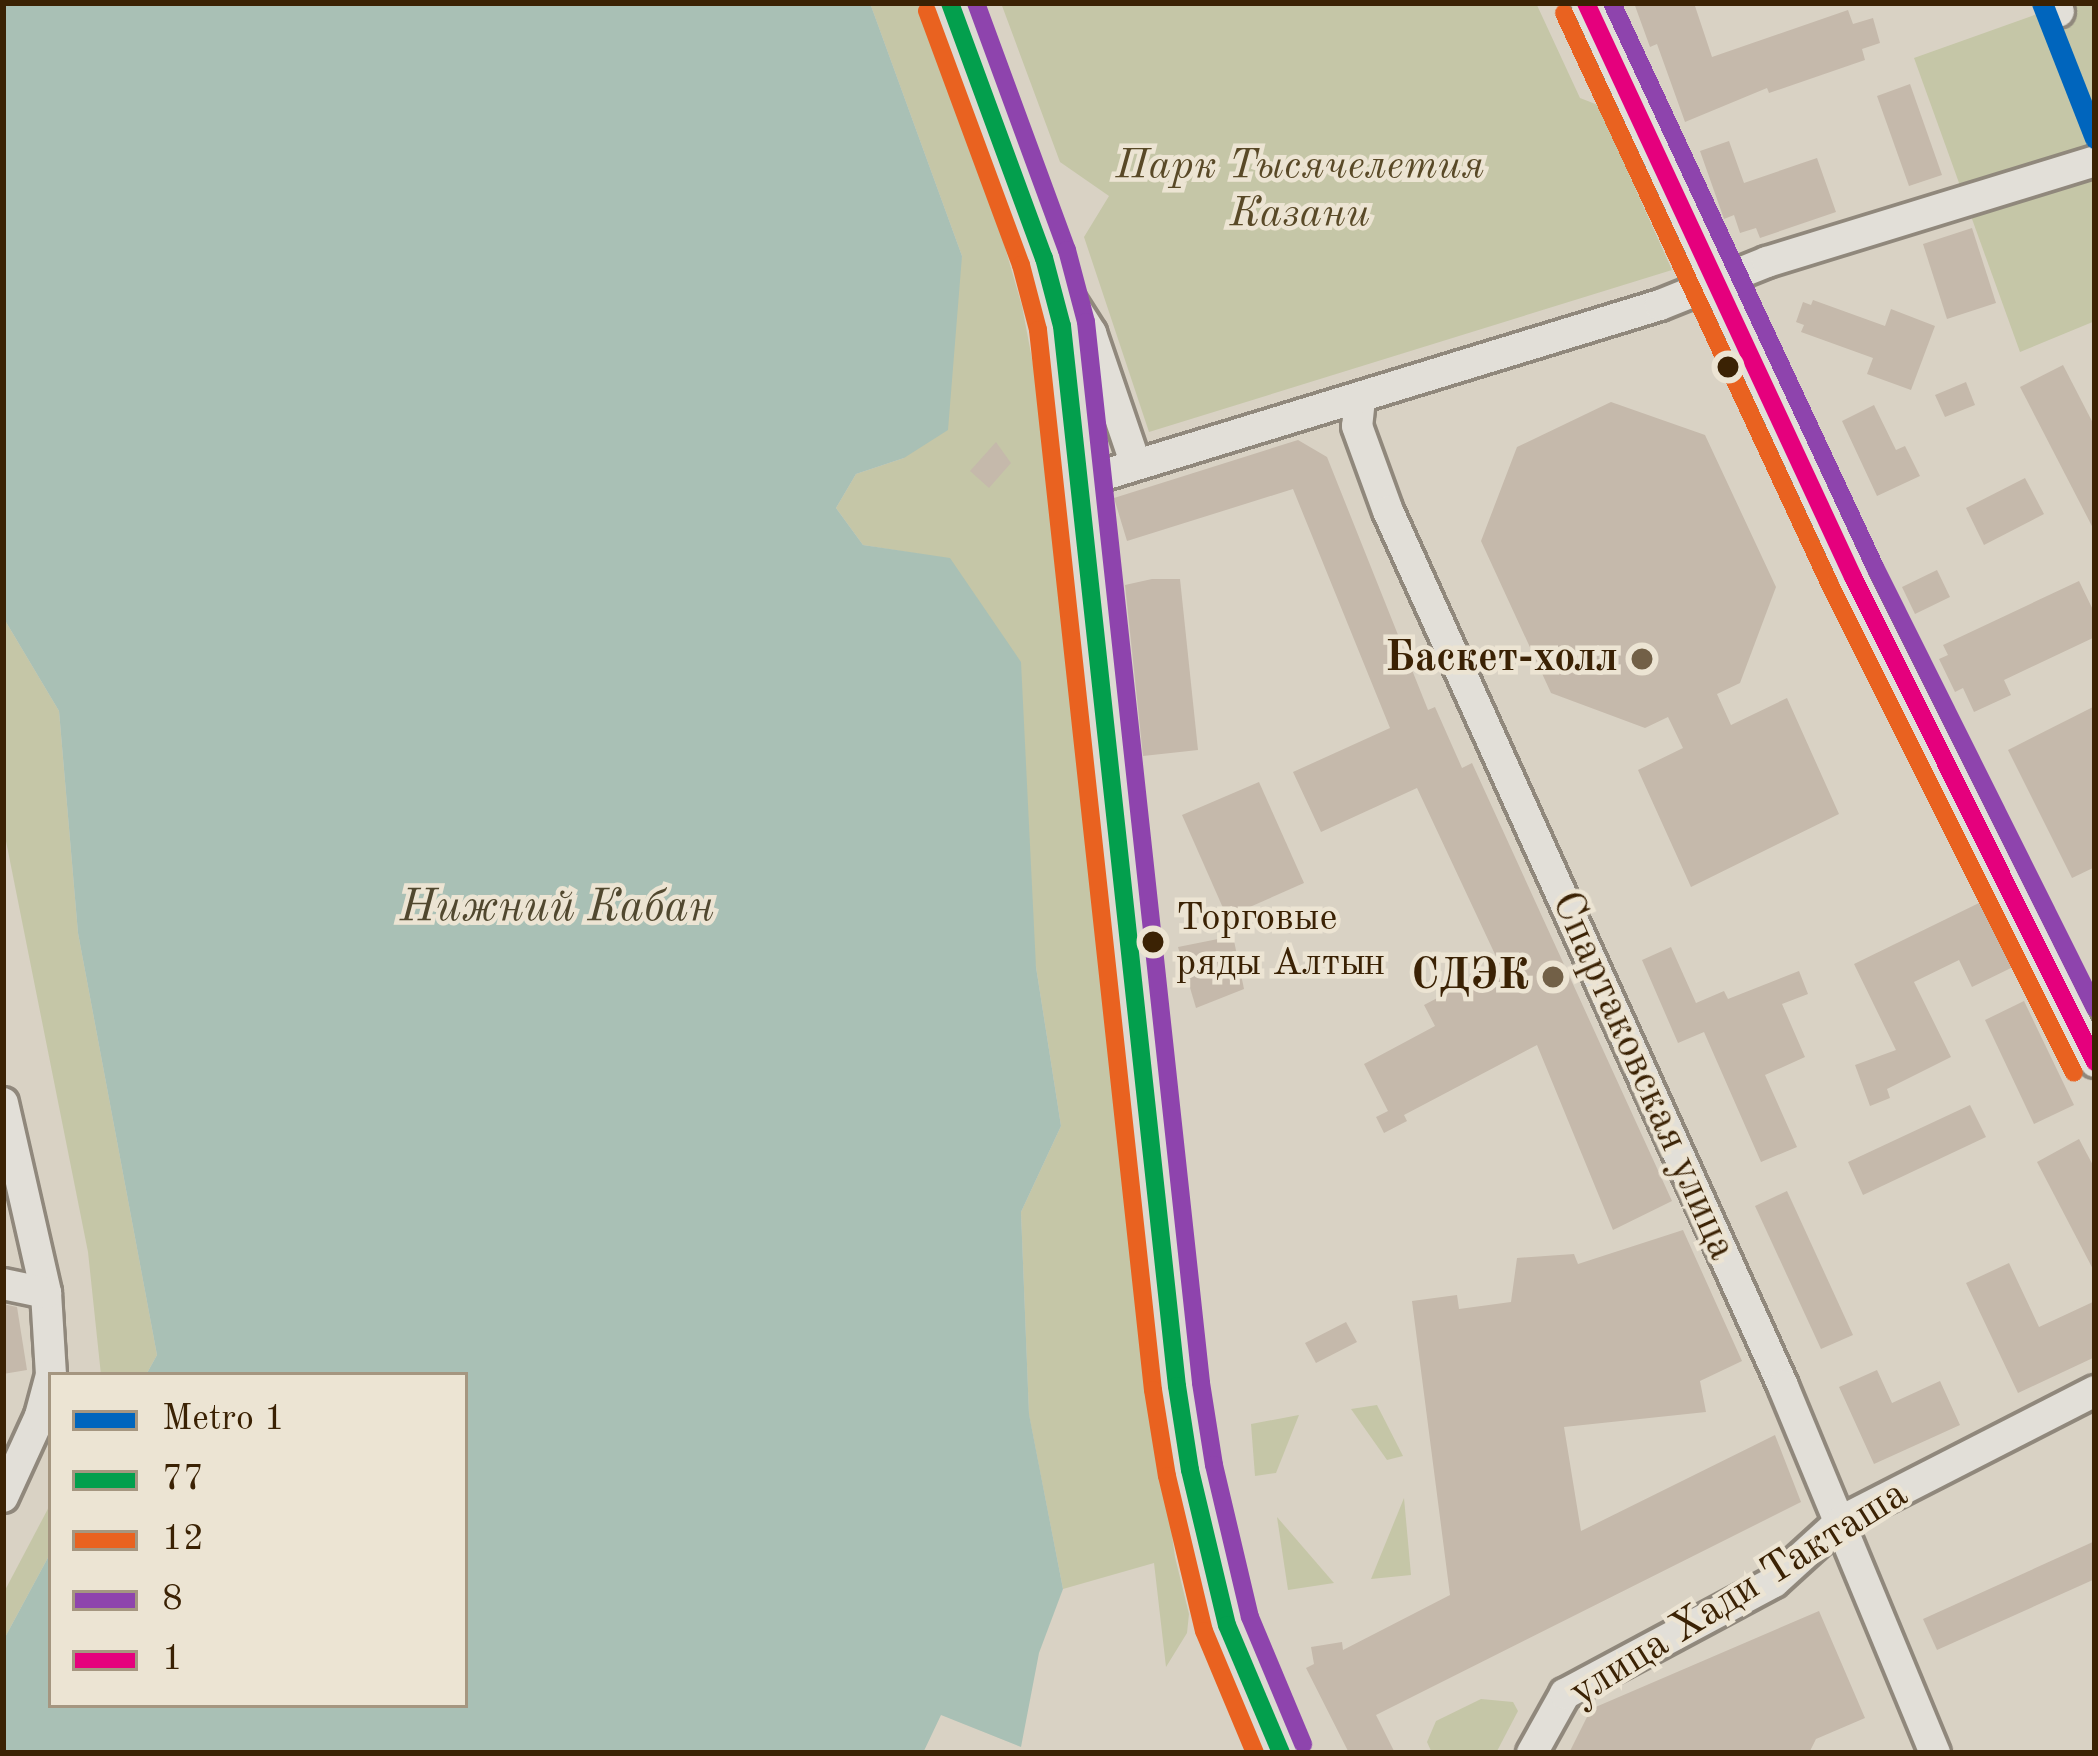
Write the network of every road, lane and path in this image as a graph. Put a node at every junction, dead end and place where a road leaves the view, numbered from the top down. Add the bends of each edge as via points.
1 (929, 3) edge
2 (950, 3) edge
3 (1586, 3) edge
4 (2095, 161) edge
5 (1044, 258) junction
6 (1714, 283) junction
7 (1360, 399) junction
8 (1135, 463) junction
9 (1081, 482) junction
10 (2095, 1062) edge
11 (3, 1103) edge
12 (3, 1284) edge
13 (46, 1293) junction
14 (51, 1372) edge
15 (48, 1386) edge
16 (2095, 1391) edge
17 (3, 1497) edge
18 (1841, 1521) junction
19 (1256, 1753) edge
20 (1280, 1753) edge
21 (1532, 1753) edge
22 (1935, 1753) edge

1 - 19 main road via 1034,294 1162,1423 1212,1641
2 - 5 main road
3 - 6 street
4 - 6 street
5 - 8 street via 1091,333
5 - 9 main road via 1062,326
6 - 7 street
6 - 10 street
7 - 8 street
7 - 18 street, Спартаковская улица via 1357,426 1388,511
8 - 9 street
9 - 20 main road via 1190,1470 1227,1625
11 - 13 street
12 - 13 street
13 - 14 street
15 - 17 street
16 - 18 street, улица Хади Такташа
18 - 21 street, улица Хади Такташа via 1774,1582 1565,1694
18 - 22 street, Спартаковская улица

